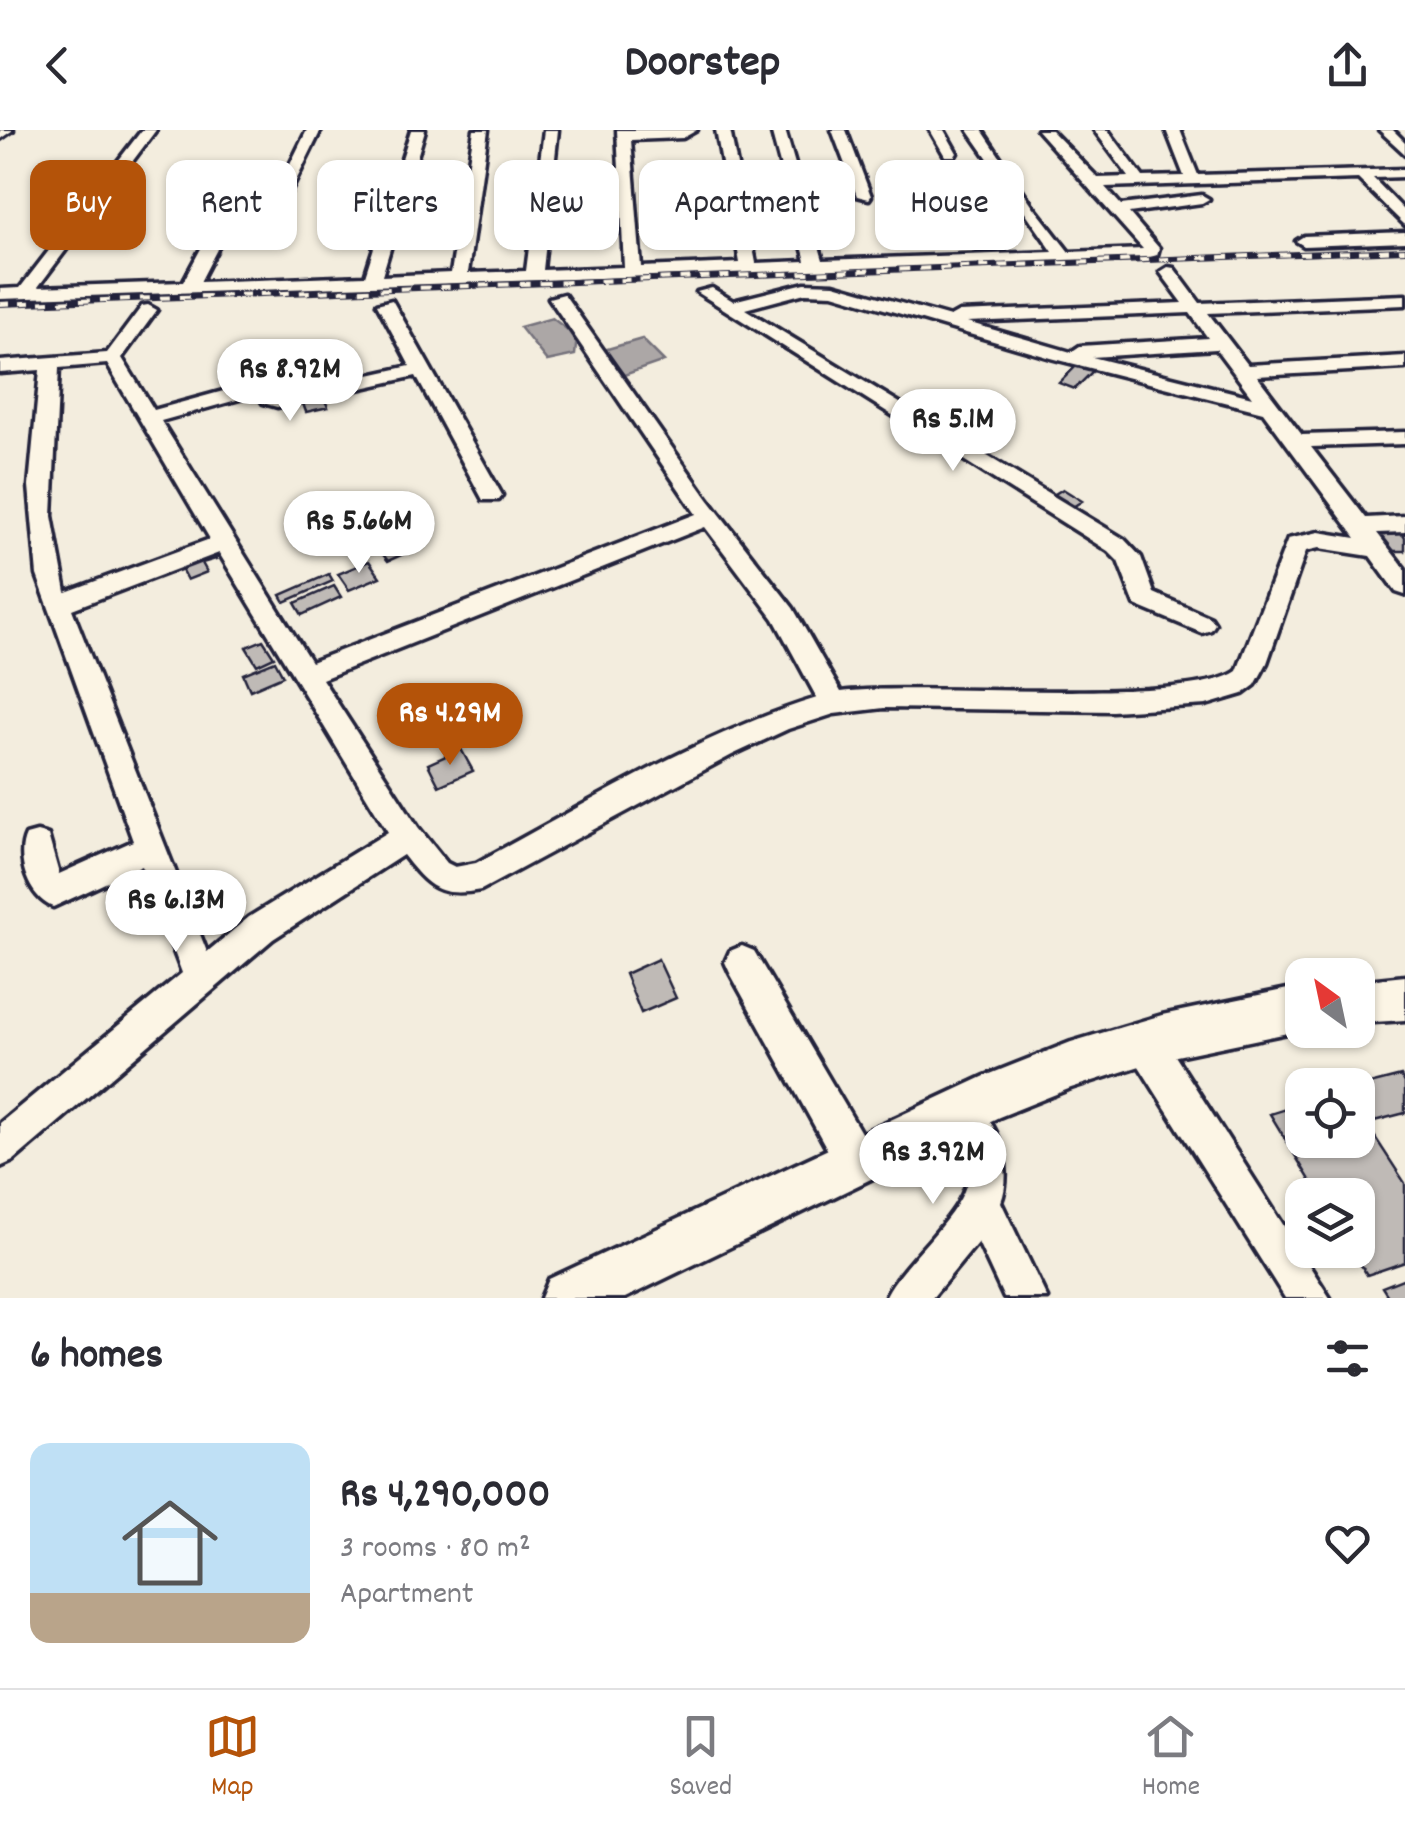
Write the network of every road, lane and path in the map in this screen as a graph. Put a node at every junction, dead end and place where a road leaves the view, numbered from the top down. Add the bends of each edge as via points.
1 (6, 130) edge
2 (149, 130) edge
3 (314, 130) edge
4 (418, 130) edge
5 (481, 130) edge
6 (551, 130) edge
7 (690, 130) edge
8 (723, 130) edge
9 (778, 130) edge
10 (840, 130) edge
11 (937, 130) edge
12 (975, 130) edge
13 (1044, 130) edge
14 (1102, 130) edge
15 (1173, 130) edge
16 (1386, 130) edge
17 (624, 133) edge
18 (0, 136) edge
19 (1405, 150) edge
20 (950, 154) dead end
21 (297, 165) edge
22 (1405, 173) edge
23 (1361, 174) junction
24 (1193, 180) junction
25 (1139, 182) junction
26 (1094, 183) junction
27 (864, 196) dead end
28 (1202, 199) dead end
29 (1117, 210) junction
30 (1405, 222) edge
31 (1405, 237) edge
32 (208, 250) edge
33 (1065, 257) junction
34 (816, 266) junction
35 (748, 268) junction
36 (633, 272) junction
37 (1168, 272) dead end
38 (534, 276) junction
39 (459, 278) junction
40 (372, 282) junction
41 (189, 286) junction
42 (706, 292) dead end
43 (25, 293) junction
44 (0, 294) edge
45 (558, 298) dead end
46 (1397, 300) edge
47 (386, 304) dead end
48 (731, 307) junction
49 (1195, 308) junction
50 (148, 310) dead end
51 (1405, 314) edge
52 (928, 318) junction
53 (1220, 344) junction
54 (1058, 354) junction
55 (113, 358) junction
56 (1405, 362) edge
57 (50, 365) junction
58 (0, 367) edge
59 (422, 370) junction
60 (1240, 370) junction
61 (1267, 407) junction
62 (149, 418) junction
63 (1405, 438) edge
64 (1293, 441) junction
65 (491, 495) dead end
66 (711, 516) junction
67 (1405, 524) edge
68 (1357, 526) junction
69 (223, 543) junction
70 (1375, 549) junction
71 (1405, 586) edge
72 (58, 606) junction
73 (1202, 624) dead end
74 (306, 675) junction
75 (834, 703) junction
76 (407, 836) junction
77 (36, 845) dead end
78 (150, 848) junction
79 (742, 962) dead end
80 (200, 978) junction
81 (1405, 998) edge
82 (1375, 1001) edge
83 (1285, 1011) edge
84 (1145, 1042) junction
85 (959, 1112) junction
86 (0, 1148) edge
87 (856, 1162) junction
88 (981, 1204) junction
89 (568, 1298) edge
90 (906, 1298) edge
91 (1026, 1298) edge
92 (1309, 1298) edge

1 - 18 street
2 - 43 street
3 - 21 street
4 - 40 street
5 - 39 street
6 - 38 street
7 - 17 street
8 - 35 street
9 - 34 street
10 - 27 street
11 - 20 street
12 - 33 street
13 - 26 street
14 - 25 street
15 - 24 street
16 - 19 street
17 - 36 street
22 - 23 street
23 - 24 street
23 - 30 street
24 - 25 street
25 - 26 street
26 - 29 street
28 - 29 street
29 - 33 street via 1151,252
30 - 31 street via 1305,233
32 - 41 street
33 - 34 street
34 - 35 street
35 - 36 street
36 - 38 street
37 - 49 street
38 - 39 street
39 - 40 street
40 - 41 street
41 - 43 street
42 - 48 street
43 - 44 street
45 - 66 street
46 - 49 street
46 - 51 street
47 - 59 street
48 - 52 street via 819,287
48 - 73 street via 1116,545 1129,557 1144,599
49 - 52 street
49 - 53 street
50 - 55 street
52 - 54 street
53 - 54 street
53 - 60 street
54 - 61 street
55 - 57 street
55 - 62 street
56 - 60 street
57 - 58 street
57 - 72 street via 38,501 40,549
59 - 62 street via 277,401 260,387
59 - 65 street
60 - 61 street
61 - 64 street
62 - 69 street
63 - 64 street
64 - 68 street
66 - 74 street
66 - 75 street via 784,614
67 - 68 street
68 - 70 street
69 - 72 street
69 - 74 street
70 - 71 street
70 - 75 street via 1320,540 1296,545 1246,678 1206,695
72 - 78 street
74 - 76 street
75 - 76 street via 722,747 481,876 454,882 436,873
76 - 80 street via 260,928
77 - 78 street via 53,892
78 - 80 street
79 - 87 street
80 - 86 street
81 - 82 main road
83 - 84 main road
84 - 85 main road
84 - 92 street
85 - 87 main road
85 - 88 street via 983,1148 989,1178
87 - 89 main road
88 - 90 street
88 - 91 street

